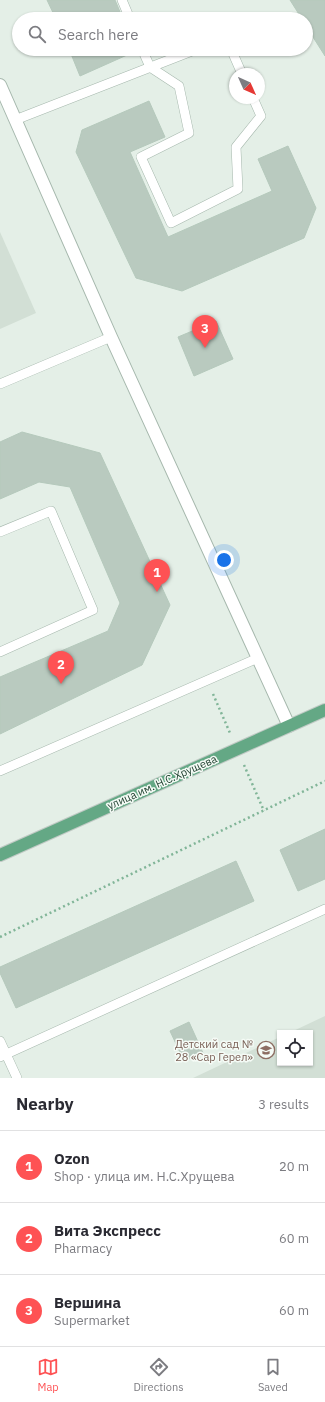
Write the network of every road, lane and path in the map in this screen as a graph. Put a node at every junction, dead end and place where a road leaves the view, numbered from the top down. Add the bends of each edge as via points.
1 (122, 0) edge
2 (127, 12) edge
3 (145, 56) edge
4 (179, 56) edge
5 (234, 56) edge
6 (150, 67) junction
7 (239, 68) edge
8 (0, 85) edge
9 (256, 104) edge
10 (15, 120) junction
11 (111, 336) junction
12 (0, 384) edge
13 (0, 532) edge
14 (0, 652) edge
15 (258, 658) junction
16 (325, 710) edge
17 (290, 726) junction
18 (0, 771) edge
19 (325, 781) edge
20 (0, 855) edge
21 (325, 909) edge
22 (0, 937) edge
23 (0, 1042) edge
24 (3, 1056) edge
25 (17, 1078) edge

1 - 2 lane
3 - 6 lane
4 - 6 lane
5 - 7 lane
6 - 9 lane via 179,86 189,133 141,157 171,223 238,189 236,147 261,116
6 - 10 lane
8 - 10 street
10 - 11 street
11 - 12 lane
11 - 15 street
13 - 14 lane via 52,511 93,610
15 - 17 street
15 - 18 lane
16 - 17 main road, улица им. Н.С.Хрущева
17 - 20 main road, улица им. Н.С.Хрущева
19 - 22 path
21 - 24 lane
23 - 24 lane
24 - 25 lane

